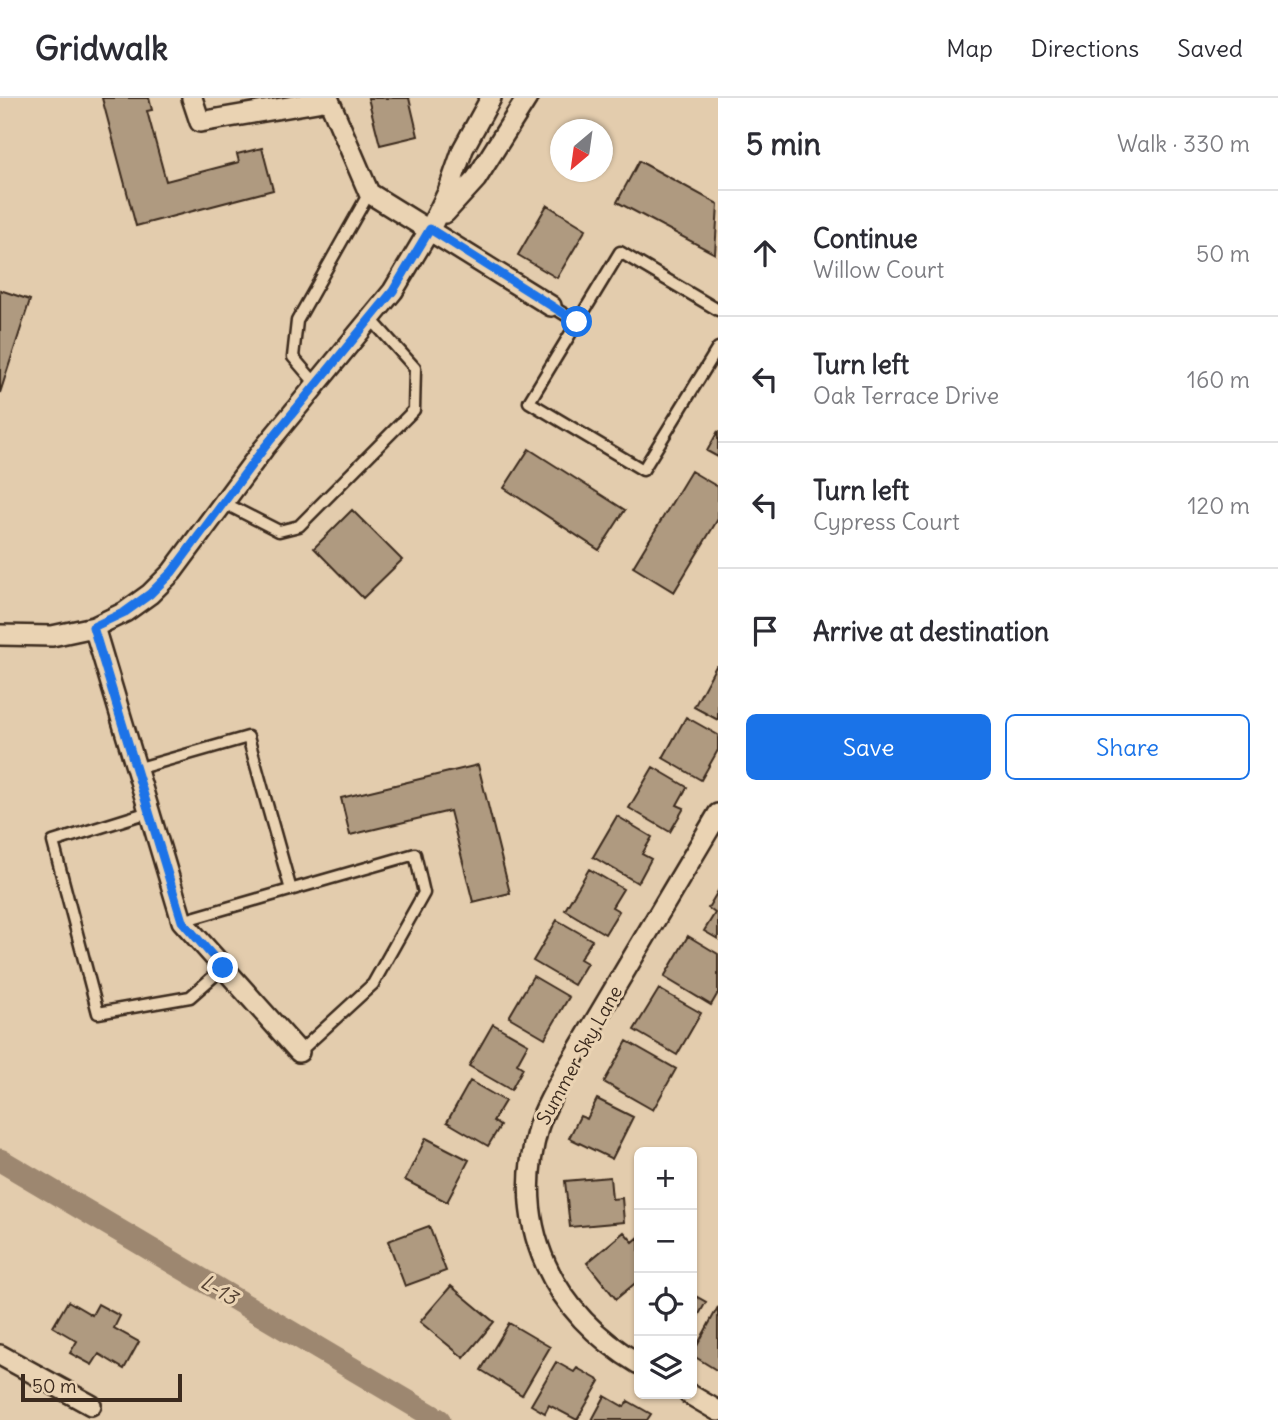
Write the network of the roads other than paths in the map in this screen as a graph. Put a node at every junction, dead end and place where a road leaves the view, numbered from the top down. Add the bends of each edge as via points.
1 (192, 98) edge
2 (491, 98) edge
3 (527, 98) edge
4 (369, 193) junction
5 (430, 229) junction
6 (551, 306) joint
7 (718, 310) edge
8 (371, 320) junction
9 (577, 322) junction
10 (718, 348) edge
11 (316, 384) junction
12 (224, 503) junction
13 (93, 627) junction
14 (0, 635) edge
15 (136, 769) junction
16 (149, 812) junction
17 (718, 814) edge
18 (291, 890) junction
19 (182, 921) junction
20 (223, 968) junction
21 (299, 1052) joint
22 (0, 1356) edge
23 (634, 1361) edge
24 (697, 1399) edge
25 (91, 1405) dead end
26 (718, 1411) edge

1 - 4 street via 200,122 329,100
2 - 5 street via 463,149
3 - 5 street via 476,179
4 - 5 street
4 - 11 lane via 297,321 293,357
5 - 6 street
5 - 8 street
6 - 9 lane
7 - 9 lane via 620,252
8 - 11 street
8 - 12 lane via 415,368 414,411 299,526 279,531
9 - 10 lane via 529,402 643,470
11 - 12 street
12 - 13 street via 150,594
13 - 14 street via 52,636
13 - 15 street
15 - 16 street
15 - 18 lane via 248,737
16 - 19 street
16 - 20 lane via 53,842 98,1013 190,997
17 - 23 street, Summer Sky Lane via 566,1070 544,1112 531,1157 535,1234 555,1283 595,1334
18 - 19 lane
18 - 21 lane via 415,854 424,893 373,984
19 - 20 street
20 - 21 street
22 - 25 street
24 - 26 street

